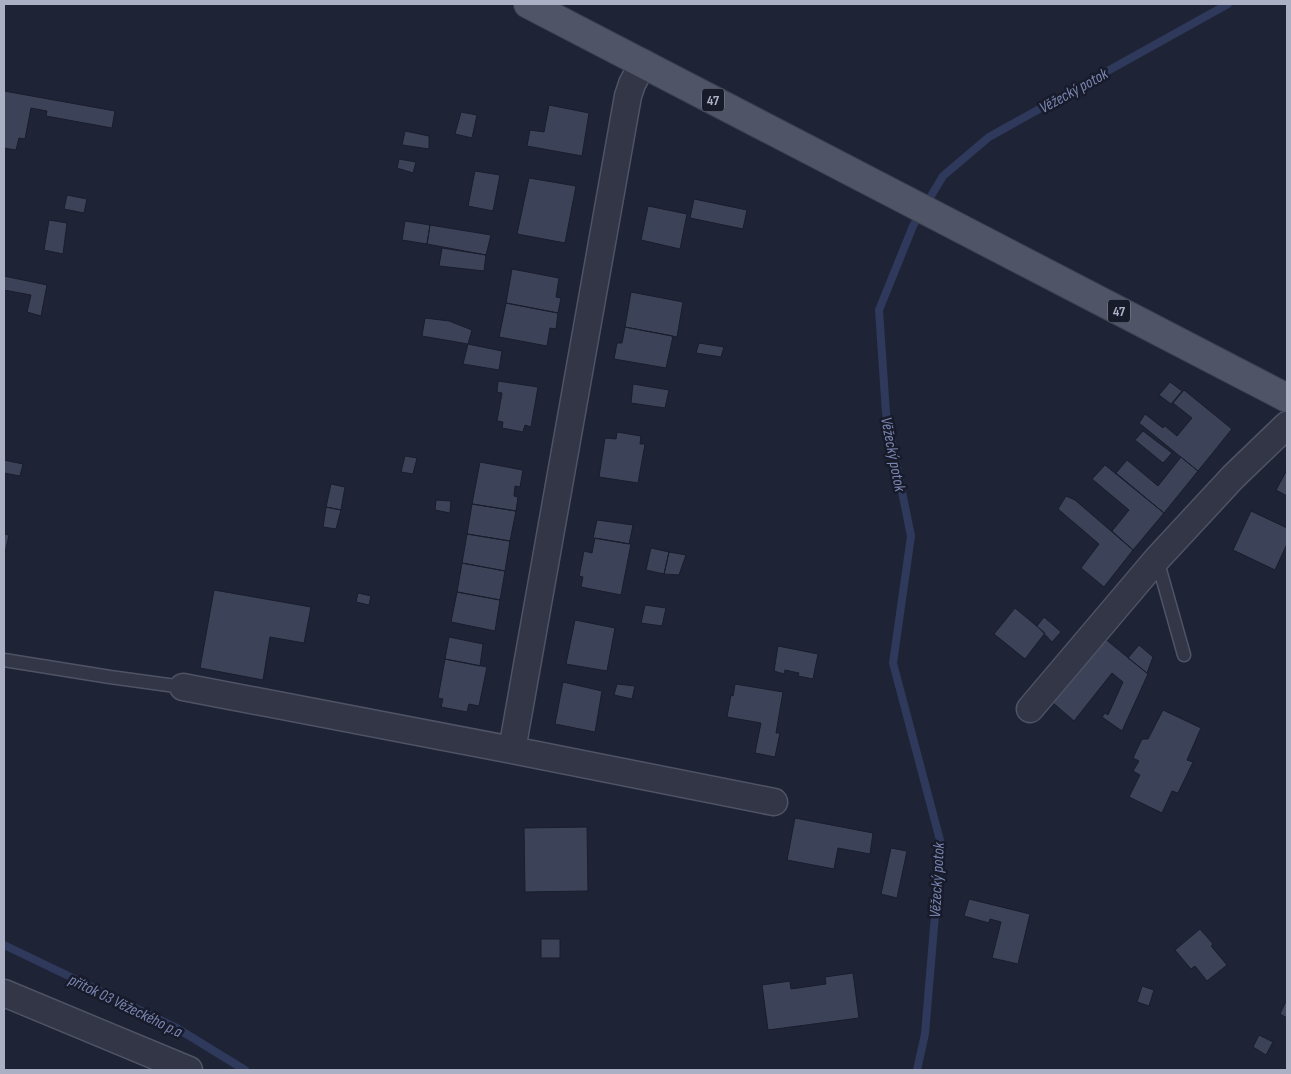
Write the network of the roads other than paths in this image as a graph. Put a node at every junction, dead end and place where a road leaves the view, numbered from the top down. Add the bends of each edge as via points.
1 (528, 4) edge
2 (643, 63) junction
3 (1287, 398) edge
4 (1287, 426) edge
5 (1156, 559) junction
6 (1184, 655) dead end
7 (4, 660) edge
8 (183, 687) joint
9 (1030, 709) dead end
10 (512, 750) junction
11 (774, 802) dead end
12 (4, 993) edge
13 (190, 1070) edge

1 - 2 main road, 47
2 - 3 main road, 47
2 - 10 street via 628,96
4 - 5 street via 1233,477
5 - 6 lane
5 - 9 street
7 - 8 lane
8 - 10 street
10 - 11 street
12 - 13 street

